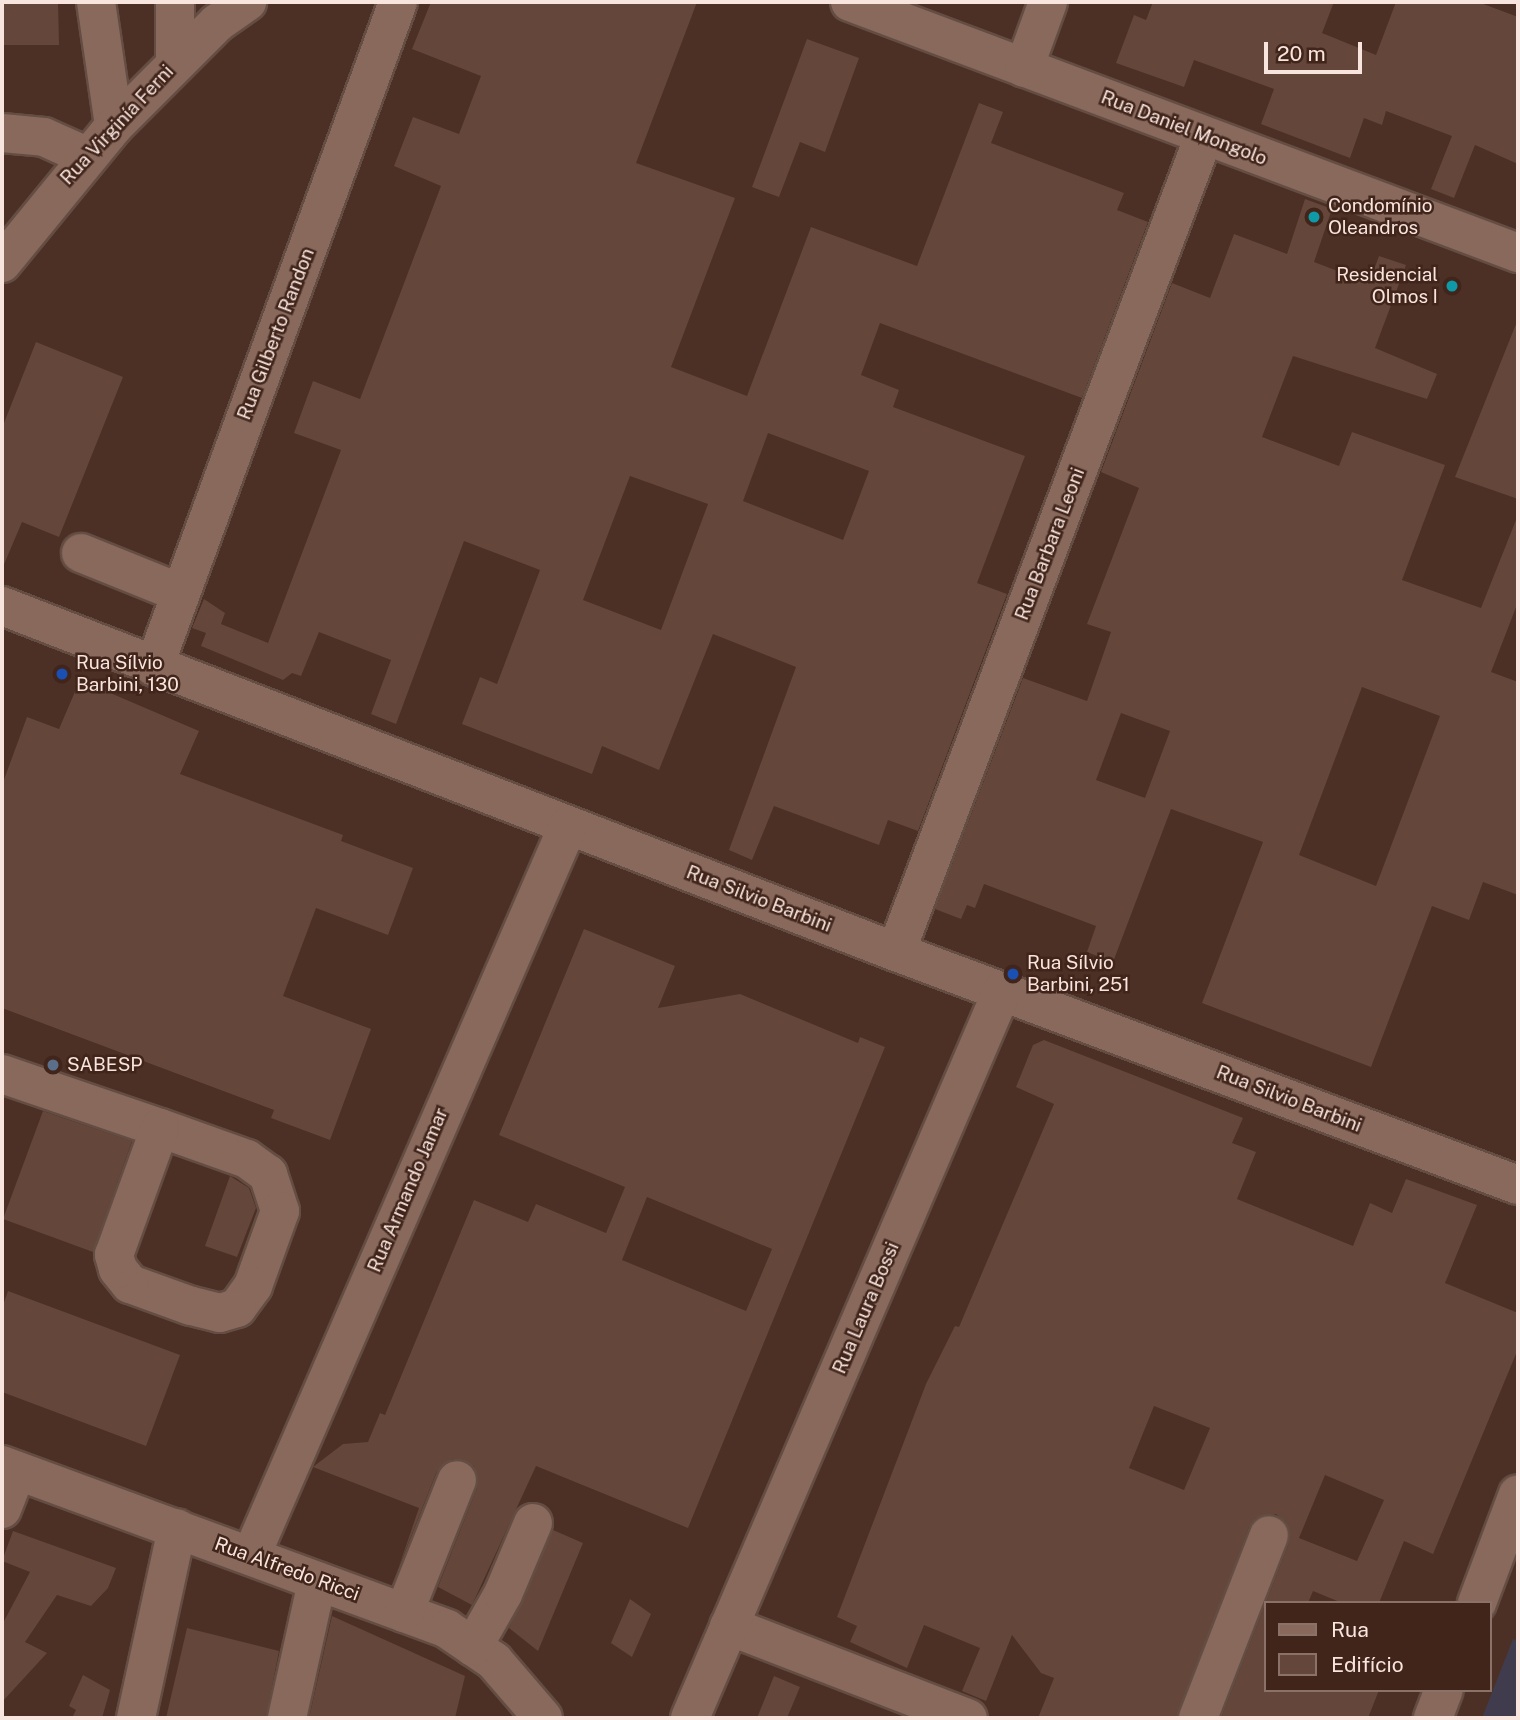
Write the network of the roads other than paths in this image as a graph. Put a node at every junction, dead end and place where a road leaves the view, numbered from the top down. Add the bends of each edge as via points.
1 (96, 2) edge
2 (175, 2) edge
3 (247, 2) edge
4 (398, 2) edge
5 (850, 2) edge
6 (1048, 2) edge
7 (175, 62) junction
8 (1024, 68) junction
9 (114, 126) junction
10 (2, 133) edge
11 (1204, 135) junction
12 (86, 156) junction
13 (1518, 253) edge
14 (2, 262) edge
15 (81, 553) dead end
16 (180, 593) junction
17 (2, 606) edge
18 (154, 667) junction
19 (568, 825) junction
20 (896, 952) junction
21 (1002, 991) junction
22 (2, 1074) edge
23 (160, 1128) junction
24 (1518, 1185) edge
25 (10, 1468) edge
26 (457, 1480) dead end
27 (1518, 1494) edge
28 (2, 1509) edge
29 (533, 1523) dead end
30 (177, 1528) junction
31 (1269, 1535) dead end
32 (251, 1556) junction
33 (317, 1580) junction
34 (1478, 1601) edge
35 (404, 1613) junction
36 (729, 1626) junction
37 (473, 1647) junction
38 (1443, 1692) edge
39 (136, 1718) edge
40 (286, 1718) edge
41 (543, 1718) edge
42 (690, 1718) edge
43 (968, 1718) edge
44 (1198, 1718) edge
45 (1433, 1718) edge

1 - 9 street
2 - 7 street
3 - 7 street, Rua Virginía Ferni
4 - 16 street, Rua Gilberto Randon
5 - 8 street, Rua Daniel Mongolo
6 - 8 street
7 - 9 street, Rua Virginía Ferni
8 - 11 street, Rua Daniel Mongolo
9 - 12 street, Rua Virginía Ferni
10 - 12 street via 44,137
11 - 13 street, Rua Daniel Mongolo
11 - 20 street, Rua Barbara Leoni
12 - 14 street, Rua Virginía Ferni
15 - 16 street
16 - 18 street, Rua Gilberto Randon
17 - 18 street, Rua Silvio Barbini
18 - 19 street, Rua Silvio Barbini
19 - 20 street, Rua Silvio Barbini
19 - 32 street, Rua Armando Jamar
20 - 21 street, Rua Silvio Barbini
21 - 24 street, Rua Silvio Barbini
21 - 36 street, Rua Laura Bossi
22 - 23 street
23 - 23 street via 247,1159 268,1174 277,1191 280,1211 253,1286 237,1308 220,1314 191,1306 130,1284 118,1269 114,1255
25 - 28 street
25 - 30 street, Rua Alfredo Ricci
26 - 35 street
27 - 34 street
29 - 37 street via 503,1594
30 - 32 street, Rua Alfredo Ricci
30 - 39 street
31 - 44 street
32 - 33 street, Rua Alfredo Ricci
33 - 35 street, Rua Alfredo Ricci
33 - 40 street
35 - 37 street, Rua Alfredo Ricci via 447,1629
36 - 42 street, Rua Laura Bossi
36 - 43 street
37 - 41 street, Rua Alfredo Ricci via 494,1661
38 - 45 street

